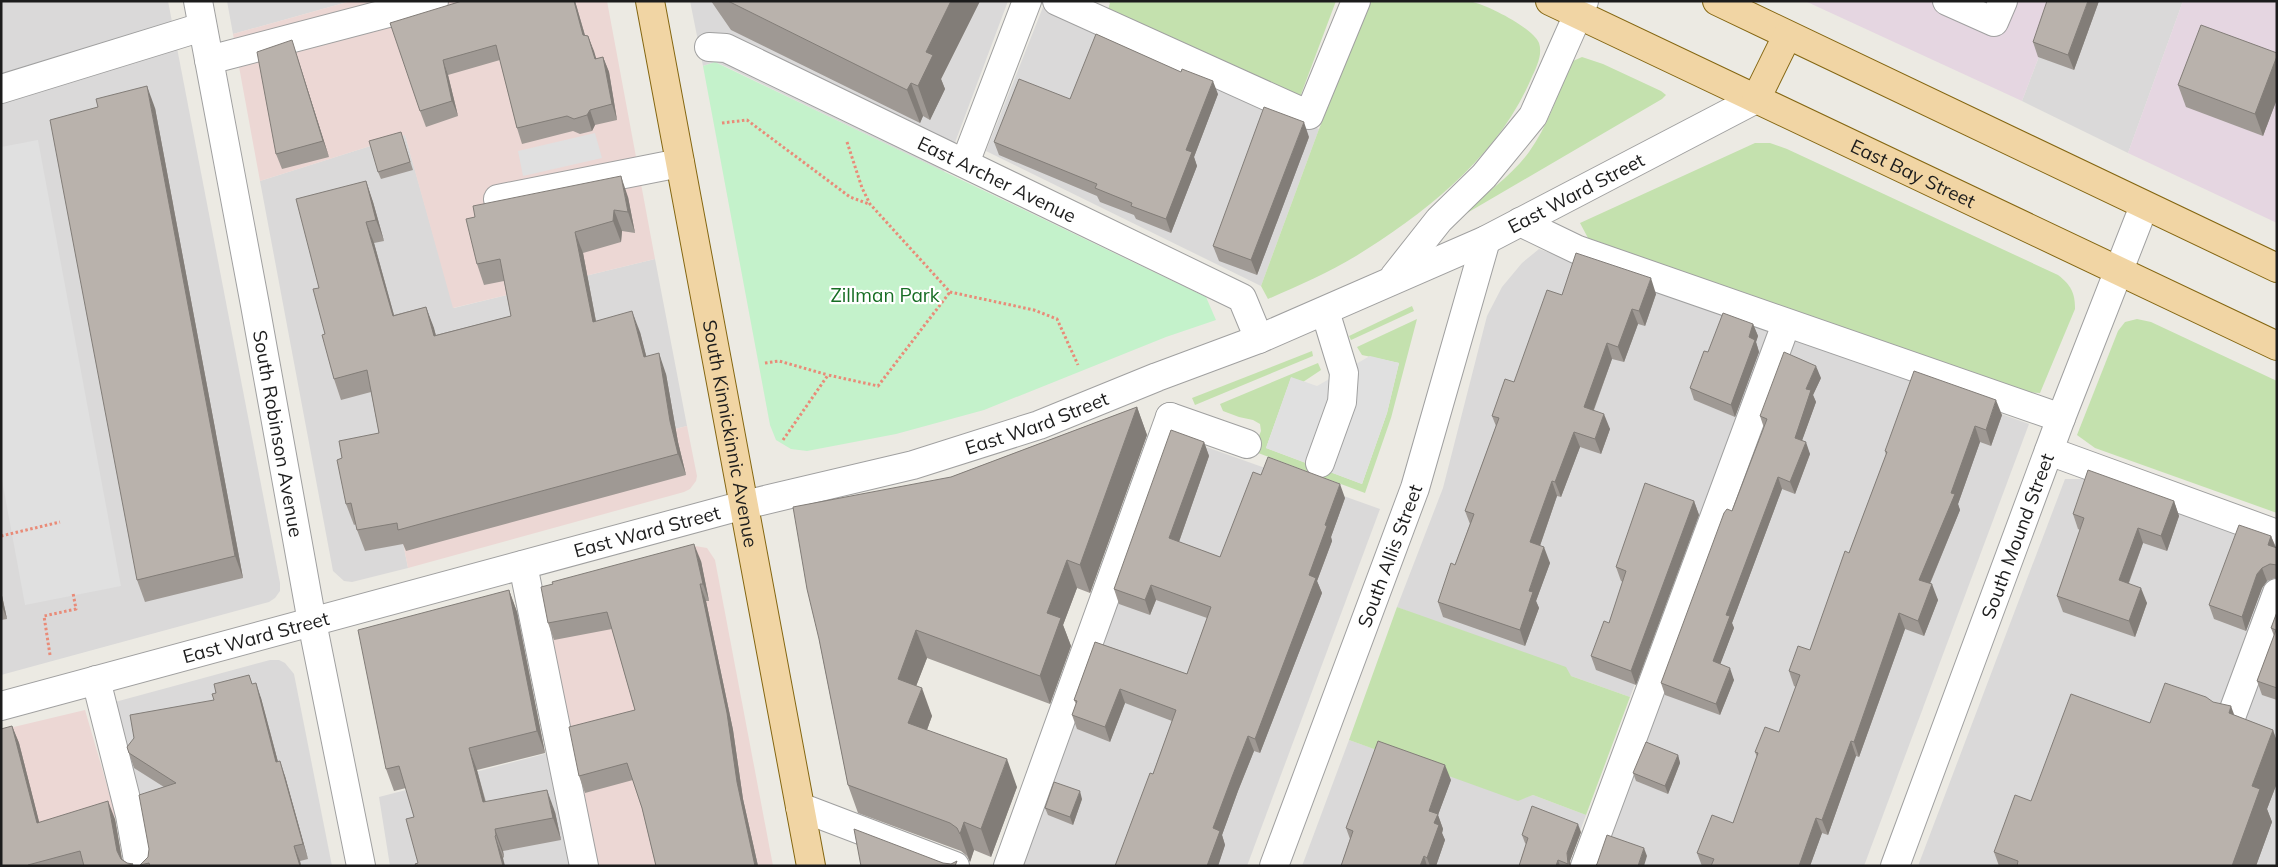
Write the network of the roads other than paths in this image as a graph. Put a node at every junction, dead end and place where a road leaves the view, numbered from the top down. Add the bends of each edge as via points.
1 (434, 1) edge
2 (650, 1) edge
3 (1027, 1) edge
4 (1057, 1) edge
5 (1356, 1) edge
6 (1550, 1) edge
7 (1717, 1) edge
8 (1947, 1) edge
9 (2003, 1) edge
10 (1581, 7) edge
11 (200, 14) edge
12 (1787, 36) junction
13 (709, 47) dead end
14 (209, 60) junction
15 (1, 89) edge
16 (1756, 99) junction
17 (680, 162) junction
18 (966, 163) junction
19 (498, 199) edge
20 (2144, 206) junction
21 (1520, 222) junction
22 (1486, 240) junction
23 (2277, 268) edge
24 (2119, 272) junction
25 (1392, 280) junction
26 (1325, 311) junction
27 (1786, 324) junction
28 (1260, 339) junction
29 (2277, 346) edge
30 (1158, 377) junction
31 (1170, 417) junction
32 (2061, 418) junction
33 (1247, 444) dead end
34 (2049, 451) junction
35 (1320, 463) dead end
36 (744, 505) junction
37 (2277, 534) edge
38 (523, 565) junction
39 (2277, 593) edge
40 (312, 622) junction
41 (96, 680) junction
42 (1, 706) edge
43 (2230, 720) edge
44 (800, 807) junction
45 (139, 866) edge
46 (361, 866) edge
47 (584, 866) edge
48 (811, 866) edge
49 (955, 866) edge
50 (1008, 866) edge
51 (1274, 866) edge
52 (1585, 866) edge
53 (1895, 866) edge

1 - 14 street
2 - 17 main road, South Kinnickinnic Avenue
3 - 18 street
4 - 5 street via 1309,115
6 - 10 main road, East Bay Street
7 - 12 main road
8 - 9 street via 1994,22
10 - 16 main road, East Bay Street
10 - 25 street, East Ward Street via 1533,116 1484,176 1439,220
11 - 14 street, South Robinson Avenue
11 - 15 street
12 - 16 main road
12 - 20 main road
13 - 18 street, East Archer Avenue via 726,48
14 - 40 street, South Robinson Avenue
16 - 21 street, East Ward Street
16 - 24 main road, East Bay Street
17 - 19 street
17 - 36 main road, South Kinnickinnic Avenue
18 - 28 street, East Archer Avenue via 1242,298
20 - 23 main road
20 - 24 street, South Mound Street
21 - 22 street, East Ward Street
21 - 27 street via 1578,250
22 - 25 street, East Ward Street
22 - 51 street, South Allis Street via 1415,488
24 - 29 main road, East Bay Street
24 - 32 street, South Mound Street
25 - 26 street, East Ward Street
26 - 28 street, East Ward Street
26 - 35 street via 1344,373 1342,402
27 - 32 street
27 - 52 street
28 - 30 street, East Ward Street
30 - 31 street
30 - 36 street, East Ward Street via 1040,425 913,465
31 - 33 street
31 - 50 street
32 - 34 street, South Mound Street
34 - 37 street
34 - 53 street, South Mound Street
36 - 38 street, East Ward Street
36 - 44 main road, South Kinnickinnic Avenue
38 - 40 street, East Ward Street
38 - 47 street
39 - 43 street
40 - 41 street, East Ward Street
40 - 46 street, South Robinson Avenue
41 - 42 street, East Ward Street
41 - 45 street
44 - 48 main road, South Kinnickinnic Avenue
44 - 49 street

